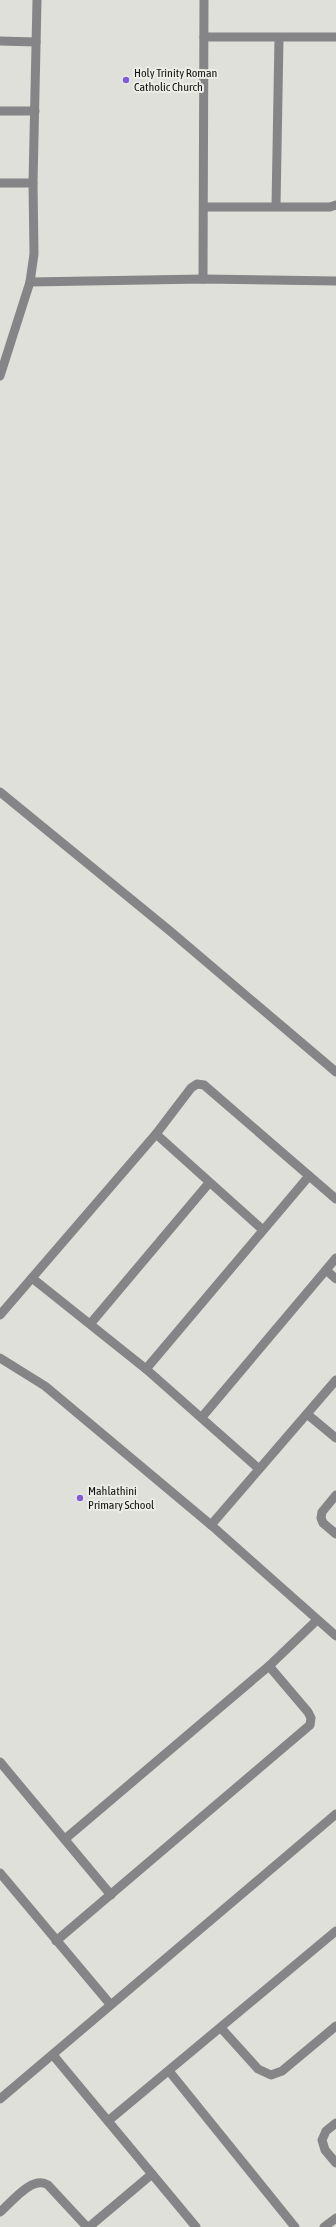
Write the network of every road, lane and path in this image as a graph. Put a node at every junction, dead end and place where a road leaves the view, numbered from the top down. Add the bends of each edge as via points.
1 (37, 0) edge
2 (204, 0) edge
3 (204, 37) junction
4 (336, 37) edge
5 (279, 38) junction
6 (0, 41) edge
7 (36, 42) junction
8 (0, 111) edge
9 (35, 111) junction
10 (0, 183) edge
11 (33, 183) junction
12 (336, 205) edge
13 (204, 206) junction
14 (276, 206) junction
15 (203, 279) junction
16 (336, 281) edge
17 (30, 282) junction
18 (0, 376) edge
19 (0, 792) edge
20 (336, 1072) edge
21 (156, 1134) junction
22 (309, 1176) junction
23 (208, 1182) junction
24 (336, 1199) edge
25 (263, 1230) junction
26 (336, 1258) edge
27 (326, 1270) junction
28 (32, 1278) junction
29 (336, 1279) edge
30 (0, 1315) edge
31 (91, 1324) junction
32 (0, 1358) edge
33 (146, 1369) junction
34 (336, 1380) edge
35 (307, 1414) junction
36 (202, 1417) junction
37 (336, 1438) edge
38 (259, 1469) junction
39 (336, 1495) edge
40 (211, 1525) junction
41 (336, 1534) edge
42 (317, 1620) junction
43 (336, 1636) edge
44 (269, 1666) junction
45 (0, 1762) edge
46 (336, 1814) edge
47 (65, 1839) junction
48 (0, 1873) edge
49 (112, 1895) junction
50 (336, 1931) edge
51 (56, 1941) junction
52 (110, 2004) junction
53 (336, 2026) edge
54 (221, 2028) junction
55 (53, 2055) junction
56 (169, 2072) junction
57 (0, 2099) edge
58 (108, 2121) junction
59 (336, 2123) edge
60 (336, 2163) edge
61 (152, 2174) junction
62 (0, 2212) edge
63 (336, 2218) edge
64 (88, 2227) edge
65 (196, 2227) edge
66 (295, 2227) edge
67 (324, 2227) edge

1 - 7 street
2 - 3 street
3 - 5 street
3 - 13 street
4 - 5 street
5 - 14 street
6 - 7 street
7 - 9 street
8 - 9 street
9 - 11 street
10 - 11 street
11 - 17 street via 34,254
12 - 14 street
13 - 14 street
13 - 15 street
15 - 16 street
15 - 17 street
17 - 18 street
19 - 20 street via 170,931
21 - 22 street via 191,1088 197,1084 204,1085
21 - 23 street
21 - 28 street
22 - 24 street
22 - 25 street
23 - 25 street
23 - 31 street
25 - 33 street
26 - 27 street
27 - 29 street
27 - 36 street
28 - 30 street
28 - 31 street
31 - 33 street
32 - 40 street via 45,1386
33 - 36 street
34 - 35 street
35 - 37 street
35 - 38 street
36 - 38 street
38 - 40 street
39 - 41 street via 320,1518
40 - 42 street
42 - 43 street
42 - 44 street
44 - 47 street
44 - 49 street via 308,1712 311,1718 310,1725
45 - 47 street
46 - 52 street
47 - 49 street
48 - 51 street
49 - 51 street
50 - 54 street
51 - 52 street
52 - 55 street
53 - 54 street via 282,2071 271,2075 258,2069
54 - 56 street
55 - 57 street
55 - 58 street
56 - 58 street
56 - 66 street
58 - 61 street
59 - 60 street via 326,2131 322,2140 325,2150
61 - 64 street
61 - 65 street
62 - 64 street via 34,2183 44,2182
63 - 67 street

